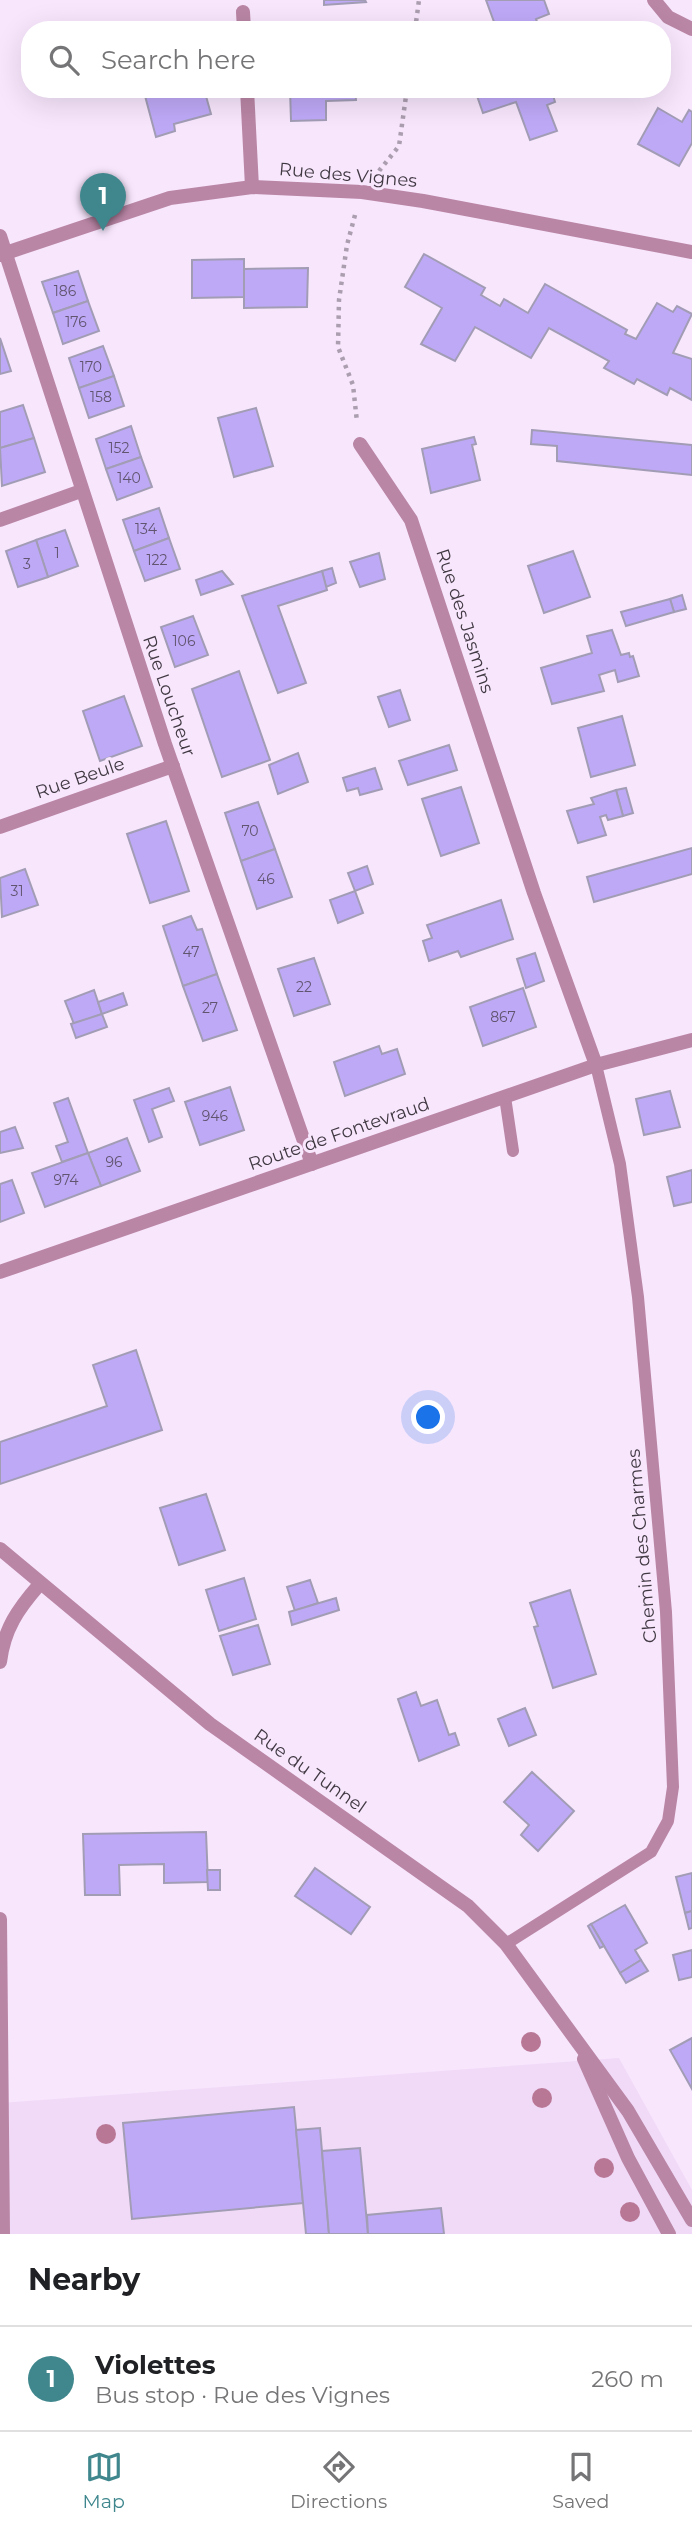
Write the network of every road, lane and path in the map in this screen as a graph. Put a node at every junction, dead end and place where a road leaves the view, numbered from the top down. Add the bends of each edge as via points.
1 (419, 0) edge
2 (654, 0) edge
3 (243, 12) dead end
4 (244, 21) edge
5 (416, 21) edge
6 (692, 29) edge
7 (247, 98) edge
8 (406, 98) edge
9 (252, 187) junction
10 (362, 192) junction
11 (0, 236) edge
12 (692, 252) edge
13 (2, 254) edge
14 (360, 444) joint
15 (81, 491) junction
16 (0, 520) edge
17 (173, 766) junction
18 (0, 827) edge
19 (692, 1040) edge
20 (596, 1065) junction
21 (505, 1097) junction
22 (513, 1151) dead end
23 (312, 1164) junction
24 (0, 1272) edge
25 (0, 1549) edge
26 (39, 1585) junction
27 (0, 1662) edge
28 (0, 1919) edge
29 (506, 1944) junction
30 (577, 2042) junction
31 (692, 2220) edge
32 (4, 2234) edge
33 (669, 2234) edge

1 - 5 path
2 - 6 street via 668,17
3 - 4 street
7 - 9 street
8 - 10 path via 399,146
9 - 10 street, Rue des Vignes
9 - 13 street, Rue des Vignes via 170,198
10 - 12 street, Rue des Vignes
10 - 14 path via 347,245 338,347 353,385
11 - 13 street, Rue Loucheur
13 - 15 street, Rue Loucheur
14 - 20 street, Rue des Jasmins via 411,520
15 - 16 street
15 - 17 street, Rue Loucheur
17 - 18 street, Rue Beule
17 - 23 street, Rue Loucheur
19 - 20 street, Route de Fontevraud
20 - 21 street, Route de Fontevraud
20 - 29 lane, Chemin des Charmes via 620,1164 638,1297 666,1612 673,1787 668,1821 651,1852
21 - 22 lane
21 - 23 street, Route de Fontevraud
23 - 24 street, Route de Fontevraud
25 - 26 street, Rue du Tunnel
26 - 27 street via 3,1638
26 - 29 street, Rue du Tunnel via 210,1724 468,1906
28 - 32 street
29 - 30 street, Rue du Tunnel
30 - 31 street, Rue du Tunnel via 628,2111
30 - 33 street, Rue du Tunnel via 622,2146

